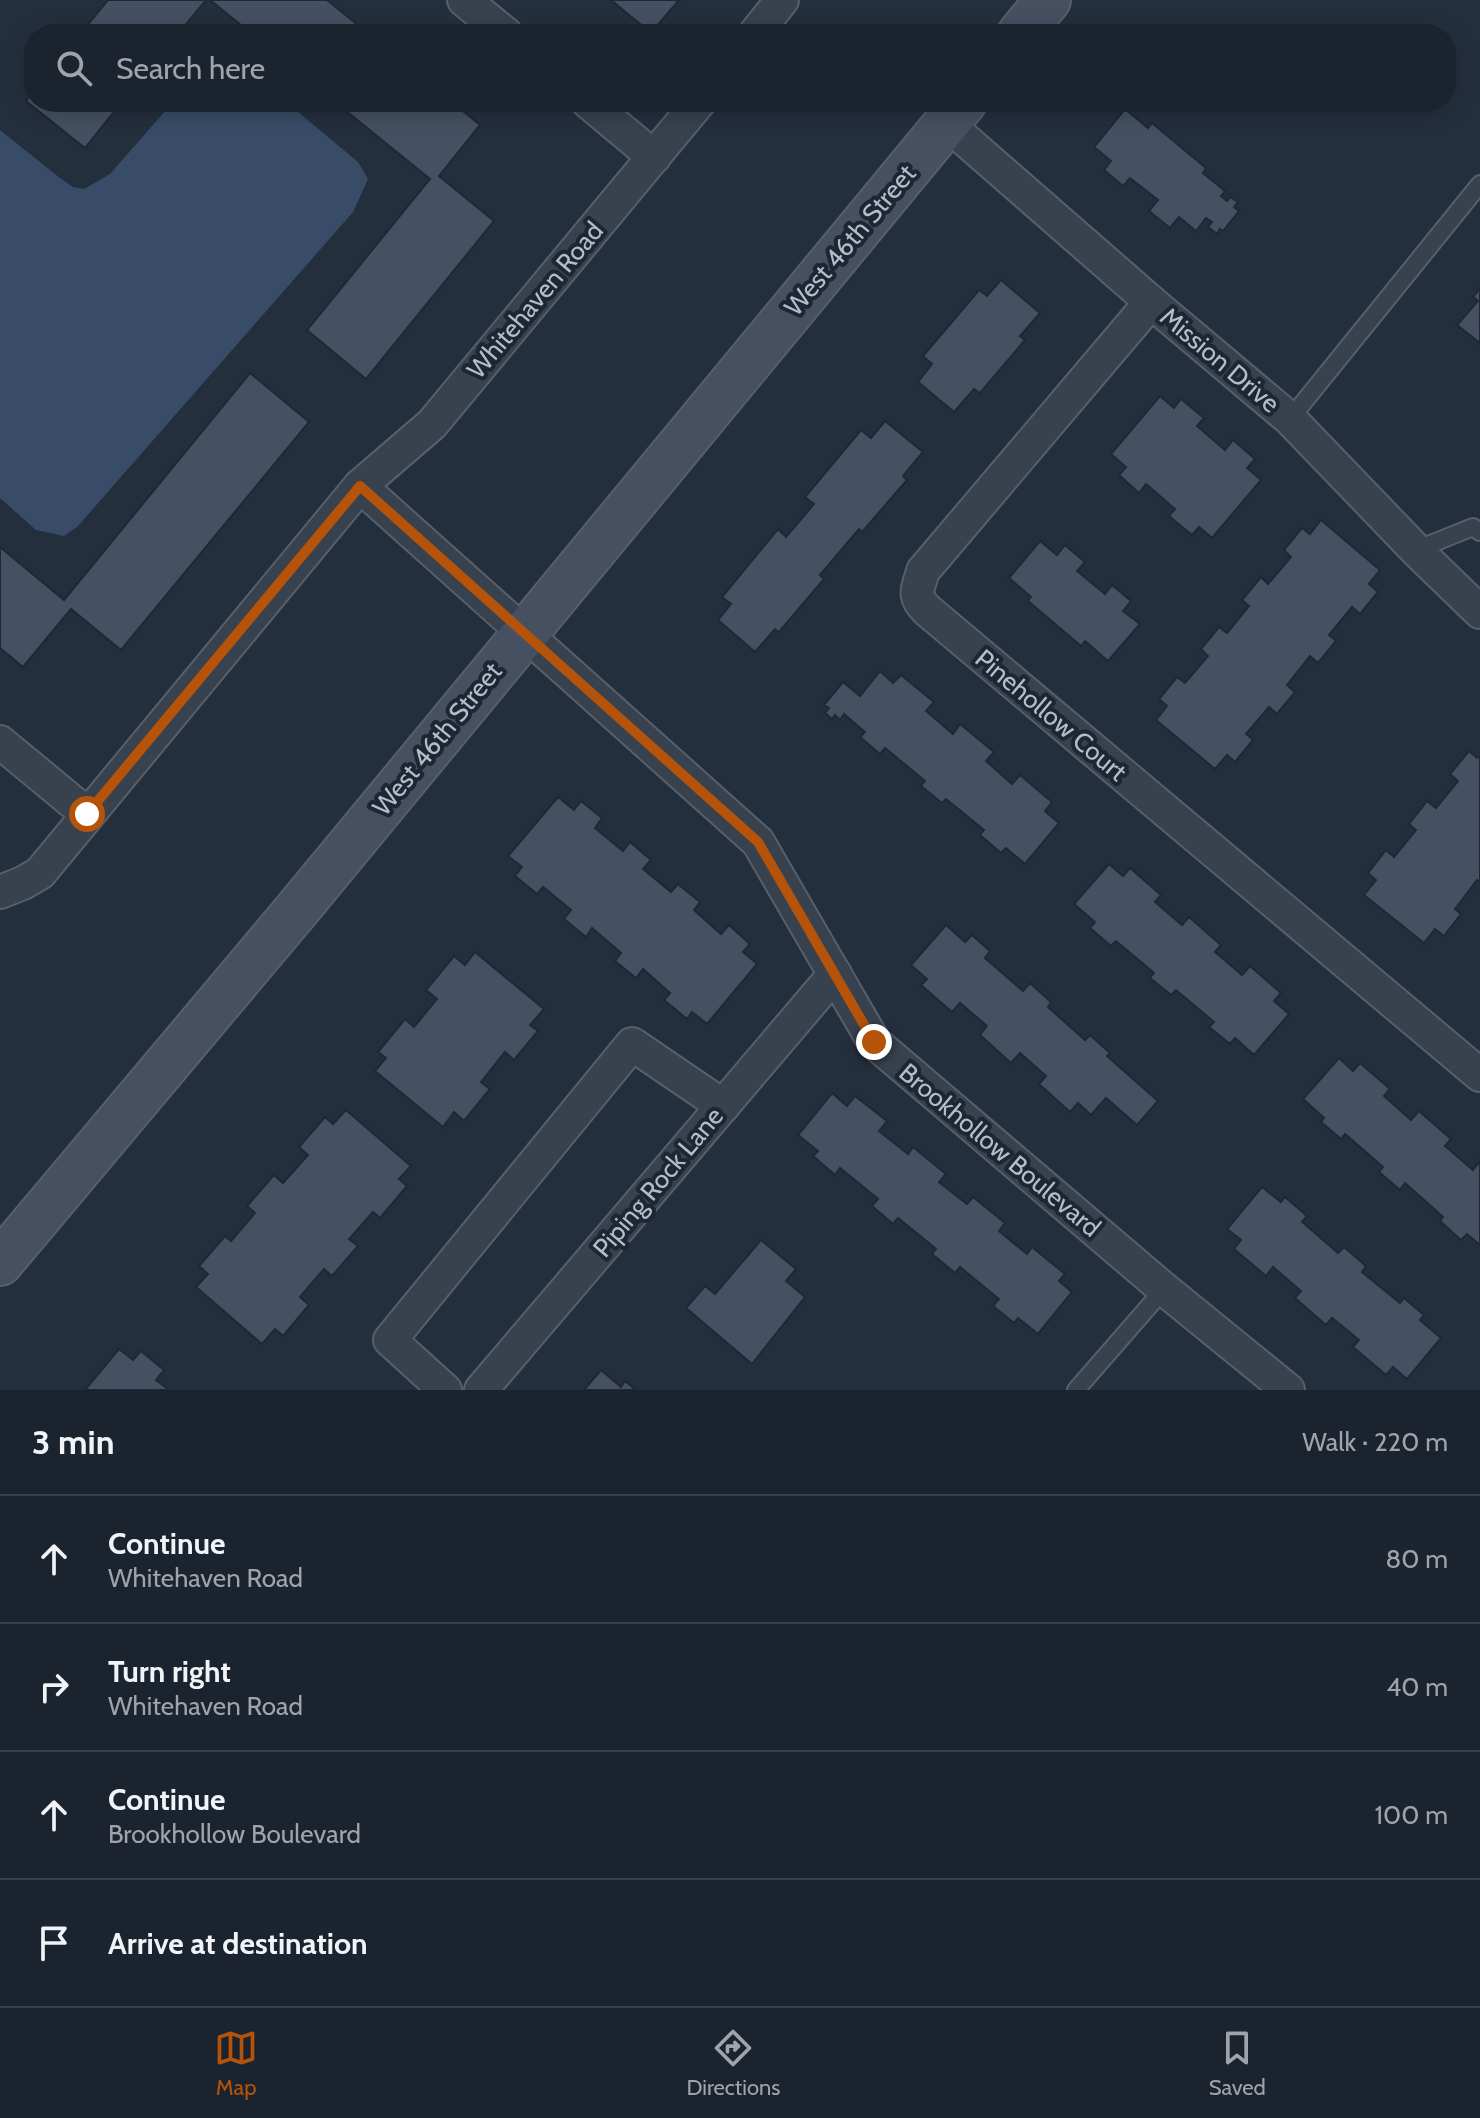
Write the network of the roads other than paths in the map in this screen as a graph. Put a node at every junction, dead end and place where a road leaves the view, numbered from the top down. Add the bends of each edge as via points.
1 (464, 0) edge
2 (782, 0) edge
3 (1048, 0) edge
4 (494, 24) edge
5 (763, 24) edge
6 (1028, 24) edge
7 (600, 112) edge
8 (691, 112) edge
9 (955, 113) edge
10 (654, 157) junction
11 (1480, 184) edge
12 (1151, 302) junction
13 (1290, 419) junction
14 (360, 486) junction
15 (1480, 532) edge
16 (1416, 550) junction
17 (1480, 612) edge
18 (525, 632) junction
19 (0, 742) edge
20 (87, 814) junction
21 (0, 892) edge
22 (835, 974) junction
23 (1480, 1075) edge
24 (723, 1106) junction
25 (0, 1263) edge
26 (1164, 1289) junction
27 (445, 1390) edge
28 (481, 1390) edge
29 (1076, 1390) edge
30 (1288, 1390) edge

1 - 4 street
2 - 5 street
3 - 6 street
7 - 10 street
8 - 10 street, Whitehaven Road
9 - 12 street, Mission Drive
9 - 18 street, West 46th Street
10 - 14 street, Whitehaven Road via 432,424
11 - 13 lane
12 - 13 street, Mission Drive
12 - 23 street, Pinehollow Court via 923,571 917,586 920,602
13 - 16 street, Mission Drive
14 - 18 street
14 - 20 street, Whitehaven Road
15 - 16 lane via 1473,527
16 - 17 street, Mission Drive
18 - 22 street, Brookhollow Boulevard via 758,842
18 - 25 street, West 46th Street
19 - 20 street
20 - 21 street, Whitehaven Road via 40,873
22 - 24 street, Piping Rock Lane
22 - 26 street, Brookhollow Boulevard via 874,1042
24 - 27 street via 632,1044 390,1340
24 - 28 street, Piping Rock Lane
26 - 29 lane
26 - 30 street, Brookhollow Boulevard

